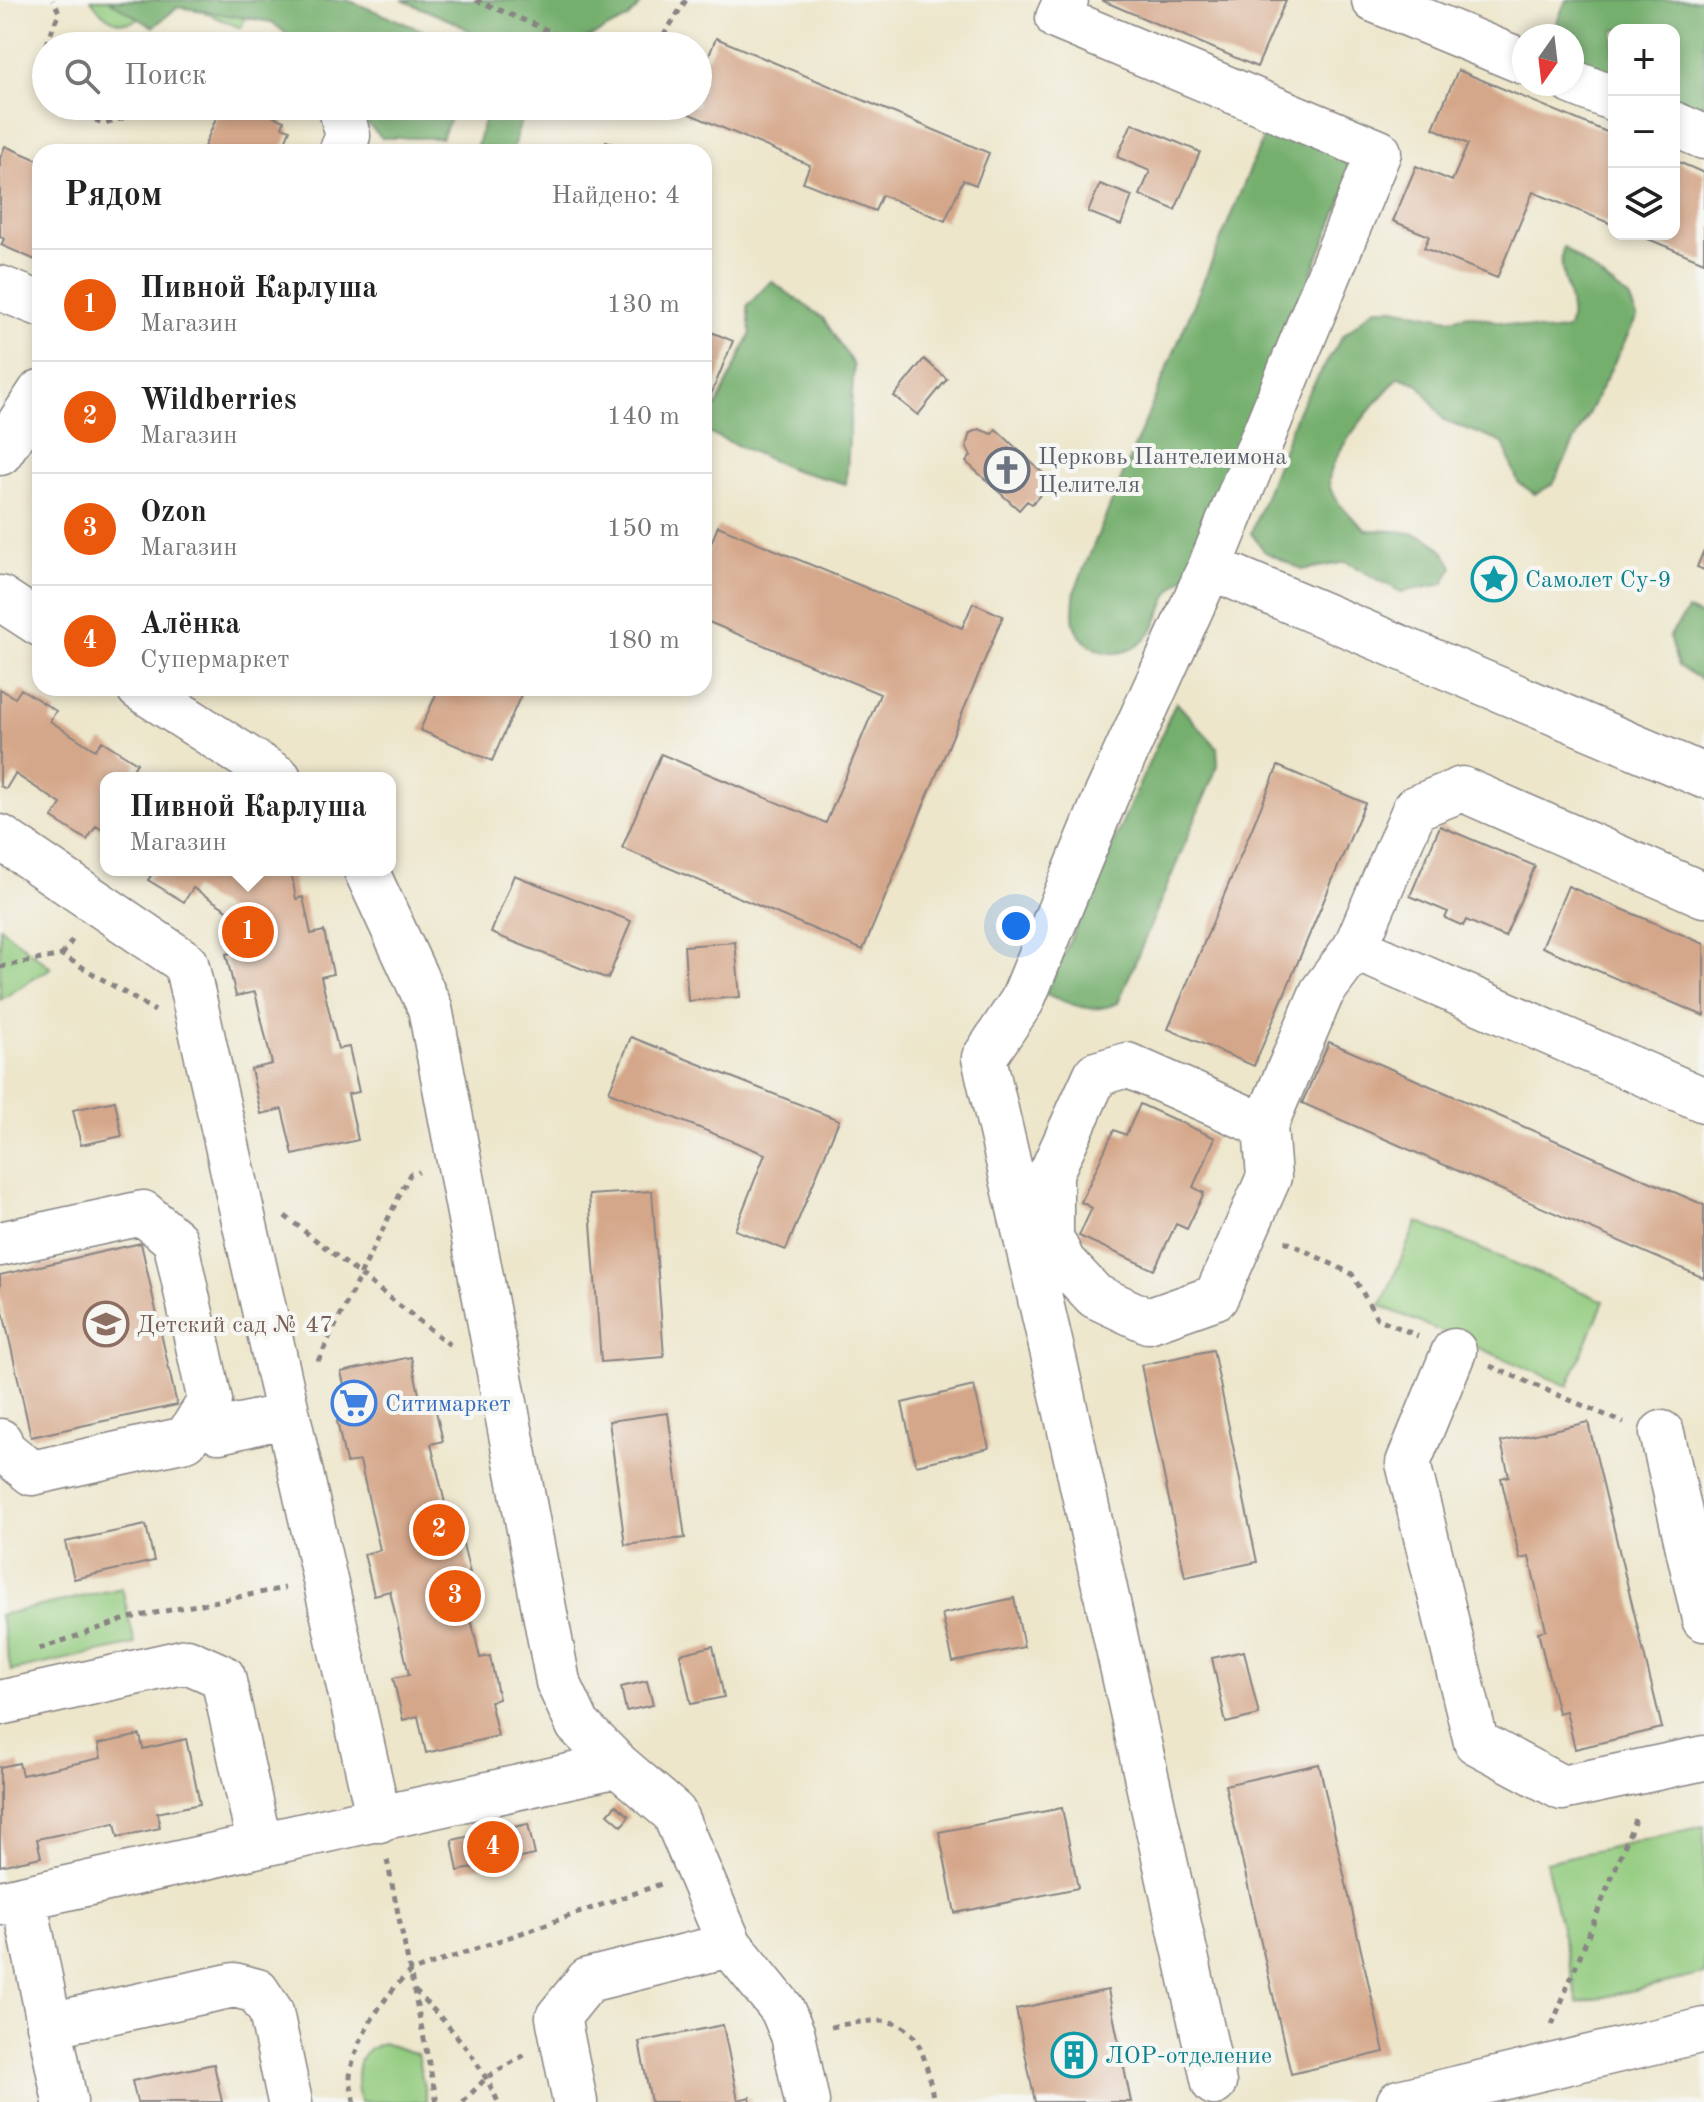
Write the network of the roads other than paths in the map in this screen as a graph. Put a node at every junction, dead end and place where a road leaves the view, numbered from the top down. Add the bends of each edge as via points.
1 (1066, 0) edge
2 (1374, 0) edge
3 (1512, 57) edge
4 (1584, 87) edge
5 (1608, 97) edge
6 (344, 120) edge
7 (1680, 127) edge
8 (1704, 137) edge
9 (344, 144) edge
10 (0, 288) edge
11 (32, 301) edge
12 (32, 404) edge
13 (0, 453) edge
14 (1210, 567) junction
15 (0, 598) edge
16 (32, 619) edge
17 (151, 696) edge
18 (270, 772) edge
19 (1704, 776) edge
20 (0, 837) edge
21 (369, 876) edge
22 (1704, 895) edge
23 (1355, 948) junction
24 (1704, 1100) edge
25 (1265, 1126) junction
26 (0, 1244) edge
27 (1454, 1351) road end
28 (284, 1398) junction
29 (199, 1418) junction
30 (1662, 1433) road end
31 (0, 1441) edge
32 (1704, 1619) edge
33 (0, 1703) edge
34 (1704, 1758) edge
35 (618, 1765) junction
36 (379, 1820) junction
37 (259, 1843) junction
38 (12, 1901) edge
39 (730, 1945) junction
40 (49, 2025) junction
41 (1704, 2030) edge
42 (1214, 2083) dead end
43 (65, 2102) edge
44 (290, 2102) edge
45 (575, 2102) edge
46 (807, 2102) edge
47 (1399, 2102) edge

1 - 14 lane via 1058,18 1379,152
2 - 3 lane
4 - 5 lane
6 - 9 lane
7 - 8 lane
10 - 11 lane
12 - 13 lane
14 - 19 lane
14 - 42 lane via 1107,794 1022,1001 984,1058
15 - 16 lane
17 - 18 lane
20 - 28 lane via 186,963
21 - 35 lane via 430,1008 558,1682 578,1725
22 - 23 lane via 1462,789 1415,808
23 - 24 lane
23 - 25 lane via 1322,992
25 - 25 lane via 1127,1065 1096,1074 1051,1173 1051,1237 1063,1262 1095,1296 1148,1321 1216,1297 1269,1177
26 - 29 lane via 143,1213 175,1240 210,1401
27 - 34 lane via 1408,1463 1476,1742 1562,1788
28 - 29 lane via 219,1431
28 - 36 lane
29 - 31 lane via 186,1439 32,1473 2,1449
30 - 32 lane
33 - 37 lane via 187,1661 223,1677
35 - 36 lane
35 - 39 lane via 674,1813
36 - 37 lane
37 - 38 lane
38 - 40 lane
39 - 45 lane via 588,1980 558,2017
39 - 46 lane via 782,2009
40 - 43 lane
40 - 44 lane via 234,1985 257,1991 271,2012
41 - 47 lane

